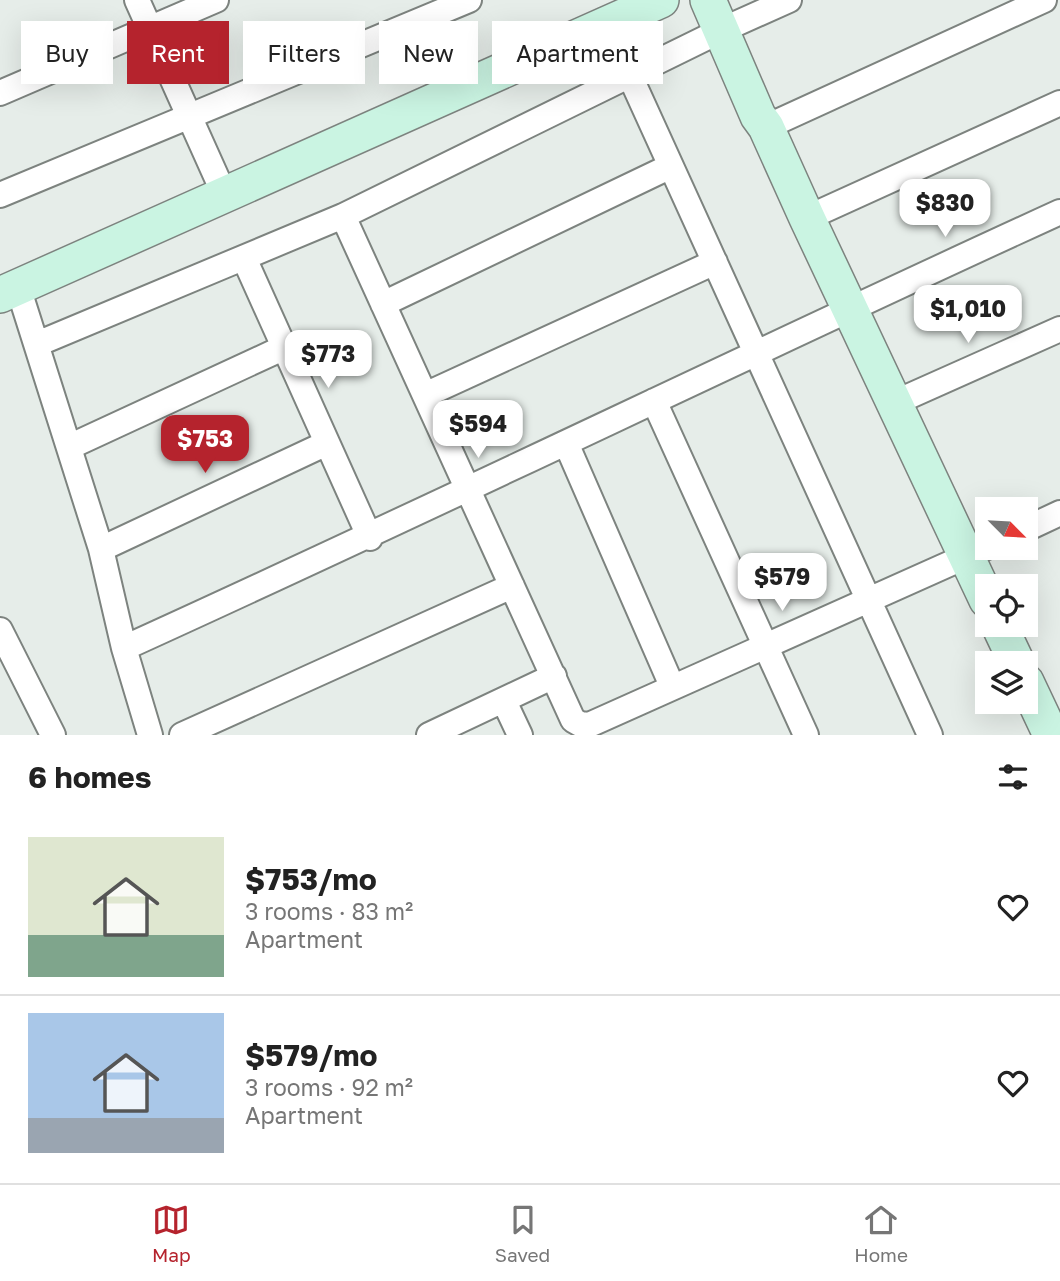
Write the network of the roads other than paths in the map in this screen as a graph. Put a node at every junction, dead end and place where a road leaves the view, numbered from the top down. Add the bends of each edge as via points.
1 (137, 0) edge
2 (216, 0) edge
3 (469, 0) edge
4 (661, 0) edge
5 (789, 0) edge
6 (1044, 0) edge
7 (715, 15) edge
8 (146, 21) edge
9 (168, 21) edge
10 (127, 39) edge
11 (663, 52) edge
12 (174, 84) edge
13 (614, 84) edge
14 (634, 84) edge
15 (0, 93) edge
16 (1060, 103) edge
17 (189, 117) junction
18 (766, 127) junction
19 (671, 166) junction
20 (0, 195) edge
21 (225, 196) junction
22 (1060, 212) edge
23 (343, 216) junction
24 (807, 218) junction
25 (244, 258) junction
26 (715, 262) junction
27 (9, 291) edge
28 (383, 304) junction
29 (849, 308) junction
30 (1060, 329) edge
31 (37, 344) junction
32 (285, 347) junction
33 (756, 353) junction
34 (425, 396) junction
35 (654, 401) junction
36 (894, 403) junction
37 (327, 443) junction
38 (566, 443) junction
39 (69, 447) junction
40 (468, 490) junction
41 (1060, 513) edge
42 (1038, 523) edge
43 (370, 537) junction
44 (975, 548) edge
45 (102, 549) junction
46 (975, 553) edge
47 (512, 586) junction
48 (868, 600) junction
49 (0, 630) edge
50 (765, 645) junction
51 (124, 648) junction
52 (554, 677) junction
53 (672, 686) junction
54 (503, 701) junction
55 (1038, 707) edge
56 (53, 735) edge
57 (150, 735) edge
58 (182, 735) edge
59 (429, 735) edge
60 (520, 735) edge
61 (806, 735) edge
62 (930, 735) edge
63 (1051, 735) edge

1 - 8 street
2 - 9 street
3 - 17 street
4 - 21 street
5 - 7 street
6 - 18 street
7 - 11 street
7 - 18 street
10 - 15 street
12 - 17 street
13 - 23 street
14 - 19 street
16 - 24 street
17 - 20 street
17 - 21 street
18 - 24 street
19 - 26 street
19 - 28 street
21 - 27 street
22 - 29 street
23 - 25 street
23 - 28 street
24 - 29 street
25 - 31 street
25 - 32 street
26 - 33 street
26 - 34 street
27 - 31 street
28 - 34 street
29 - 33 street
29 - 36 street
30 - 36 street
31 - 39 street
32 - 37 street
32 - 39 street
33 - 35 street
33 - 48 street
34 - 40 street
35 - 38 street
35 - 50 street
36 - 44 street
37 - 43 street
37 - 45 street
38 - 40 street
38 - 53 street
39 - 45 street
40 - 43 street
40 - 47 street
41 - 42 street
43 - 51 street
45 - 51 street
46 - 48 street
47 - 52 street
47 - 58 street
48 - 50 street
48 - 62 street
49 - 56 street
50 - 53 street
50 - 61 street
51 - 57 street
52 - 53 street via 573,720 590,725
52 - 54 street
54 - 59 street
54 - 60 street
55 - 63 street

